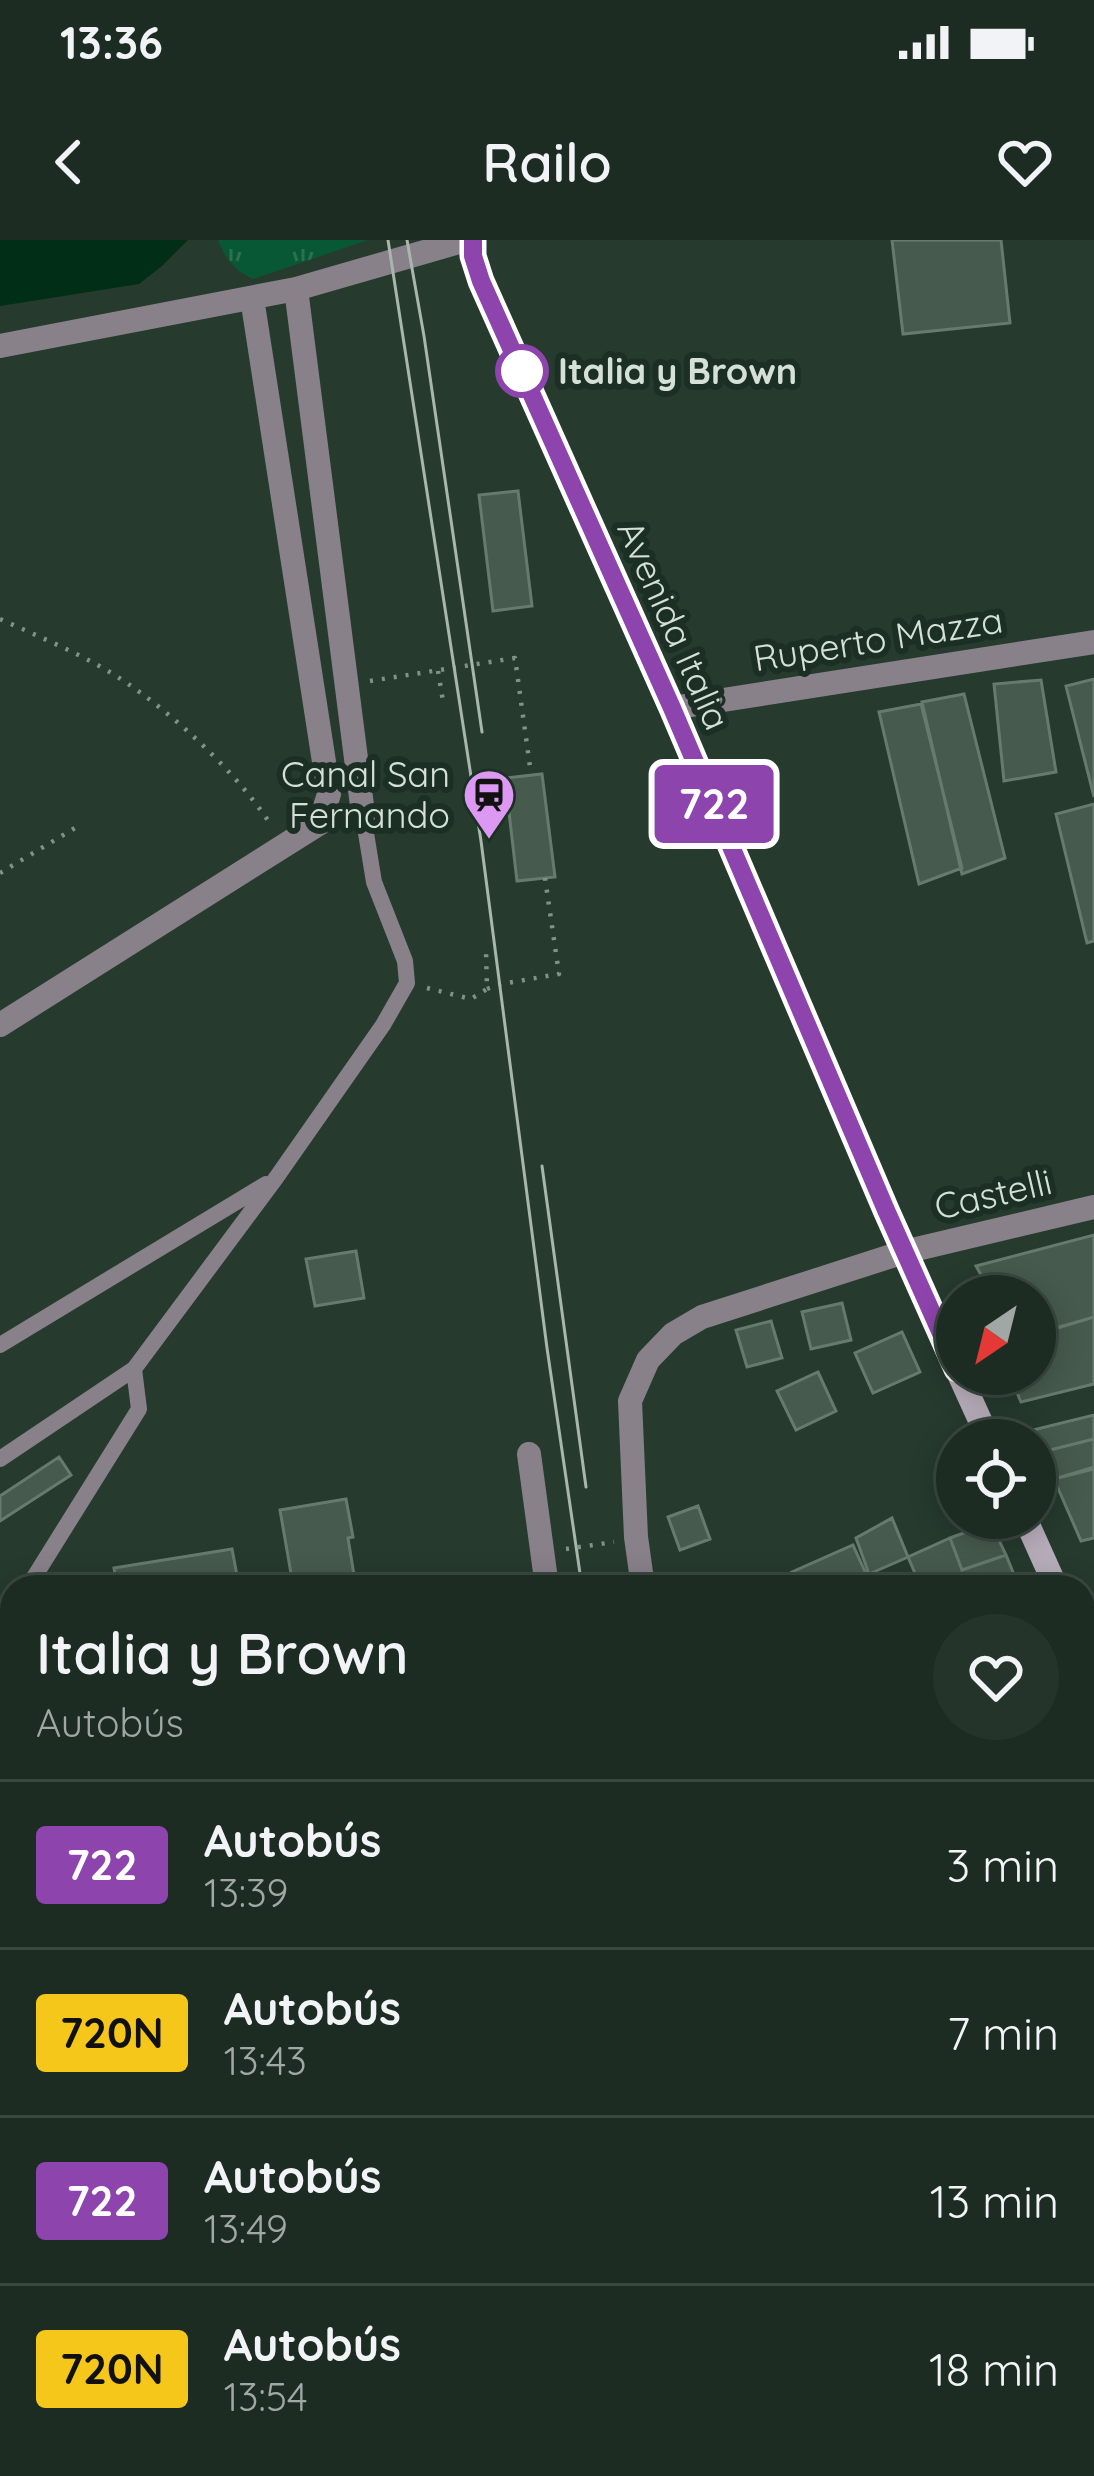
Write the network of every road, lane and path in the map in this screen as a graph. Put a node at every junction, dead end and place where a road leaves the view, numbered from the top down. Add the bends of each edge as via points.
1 (470, 240) edge
2 (296, 289) junction
3 (252, 298) junction
4 (0, 346) edge
5 (0, 619) edge
6 (1094, 642) edge
7 (438, 670) junction
8 (347, 684) junction
9 (443, 701) dead end
10 (672, 708) junction
11 (531, 774) dead end
12 (364, 821) joint
13 (271, 824) dead end
14 (80, 825) dead end
15 (0, 873) edge
16 (544, 878) dead end
17 (486, 951) dead end
18 (407, 983) junction
19 (487, 989) junction
20 (0, 1025) edge
21 (277, 1178) junction
22 (1094, 1208) edge
23 (904, 1252) junction
24 (936, 1323) edge
25 (0, 1345) edge
26 (134, 1369) junction
27 (529, 1454) dead end
28 (0, 1459) edge
29 (636, 1537) junction
30 (1034, 1539) edge
31 (542, 1549) junction
32 (35, 1575) edge
33 (545, 1575) edge
34 (641, 1575) edge
35 (1050, 1575) edge

1 - 2 street
1 - 10 street, Avenida Italia via 481,281
2 - 3 street
2 - 8 street
3 - 4 street
3 - 20 street via 328,794 320,823
5 - 13 path via 96,664 151,701 226,767
6 - 10 street, Ruperto Mazza
7 - 8 path
7 - 9 path
7 - 11 path via 515,658
8 - 12 street
10 - 23 street, Avenida Italia
12 - 18 lane
14 - 15 path
16 - 19 path via 559,974
17 - 19 path
18 - 19 path via 472,999
18 - 21 lane
21 - 25 lane
21 - 26 lane
22 - 23 street, Castelli
23 - 24 street, Avenida Italia
23 - 29 street, Castelli via 702,1317 648,1360 630,1401
26 - 28 lane
26 - 32 lane via 139,1408
27 - 31 street
29 - 31 path
29 - 34 street, Castelli
30 - 35 street
31 - 33 street

